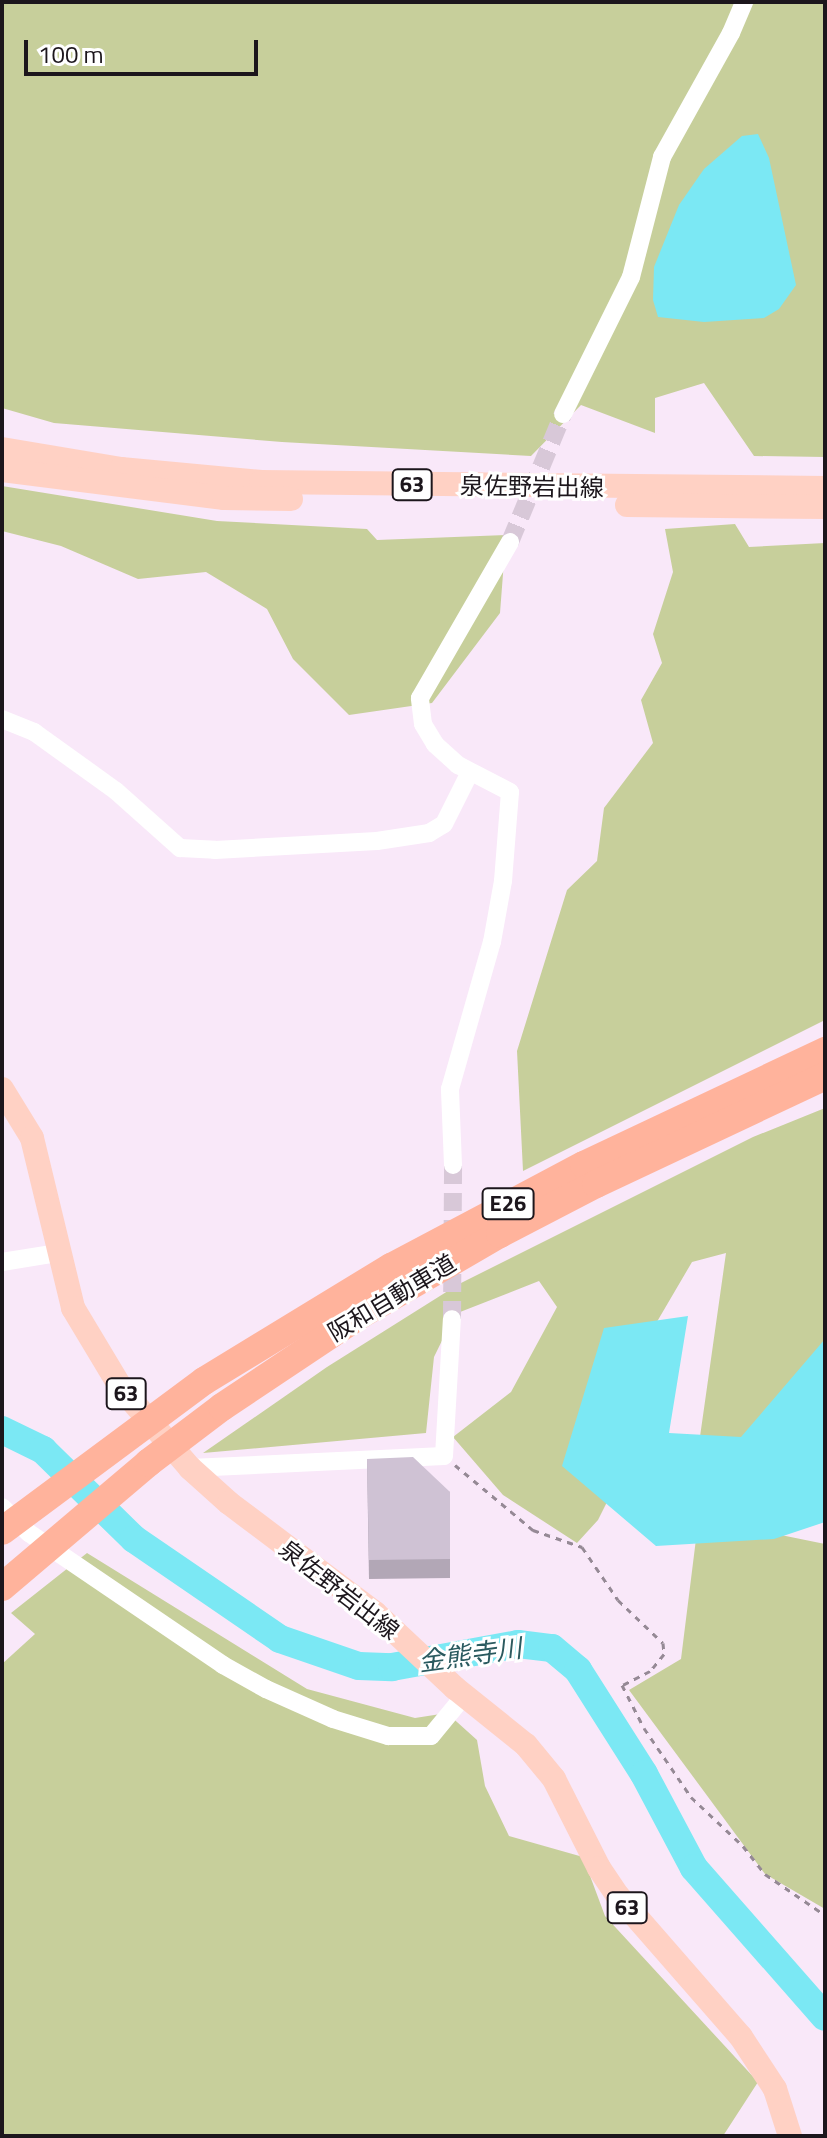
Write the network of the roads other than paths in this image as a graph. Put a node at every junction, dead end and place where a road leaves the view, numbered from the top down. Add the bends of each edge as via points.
1 (744, 2) edge
2 (563, 414) tunnel mouth
3 (2, 449) edge
4 (2, 470) edge
5 (825, 488) edge
6 (825, 507) edge
7 (510, 542) tunnel mouth
8 (2, 719) edge
9 (470, 772) junction
10 (825, 1051) edge
11 (822, 1078) edge
12 (2, 1089) edge
13 (453, 1165) tunnel mouth
14 (58, 1253) junction
15 (2, 1262) edge
16 (452, 1319) tunnel mouth
17 (190, 1468) junction
18 (2, 1507) edge
19 (2, 1531) edge
20 (2, 1587) edge
21 (459, 1692) junction
22 (790, 2136) edge

1 - 2 street via 662,157 631,277
3 - 5 main road, 泉佐野岩出線 / 63 via 121,469 261,482
4 - 6 main road, 泉佐野岩出線 / 63 via 224,498
7 - 9 street via 420,698 423,724 435,744
8 - 9 street via 34,732 116,791 180,848 377,841 429,833 444,824
9 - 13 street via 510,792 492,942 450,1089
10 - 19 highway, 阪和自動車道 / E26 via 689,1113 391,1267 204,1381
11 - 20 highway, 阪和自動車道 / E26 via 500,1234 360,1315 222,1407
12 - 14 main road, 泉佐野岩出線 / 63 via 32,1138
14 - 15 street
14 - 17 main road, 泉佐野岩出線 / 63 via 73,1308 121,1388
16 - 17 street via 444,1456
17 - 21 main road, 泉佐野岩出線 / 63 via 250,1522 375,1613
18 - 21 street via 29,1533 223,1665 333,1719 388,1736 431,1736
21 - 22 main road, 泉佐野岩出線 / 63 via 543,1765 618,1896 741,2037 775,2089

